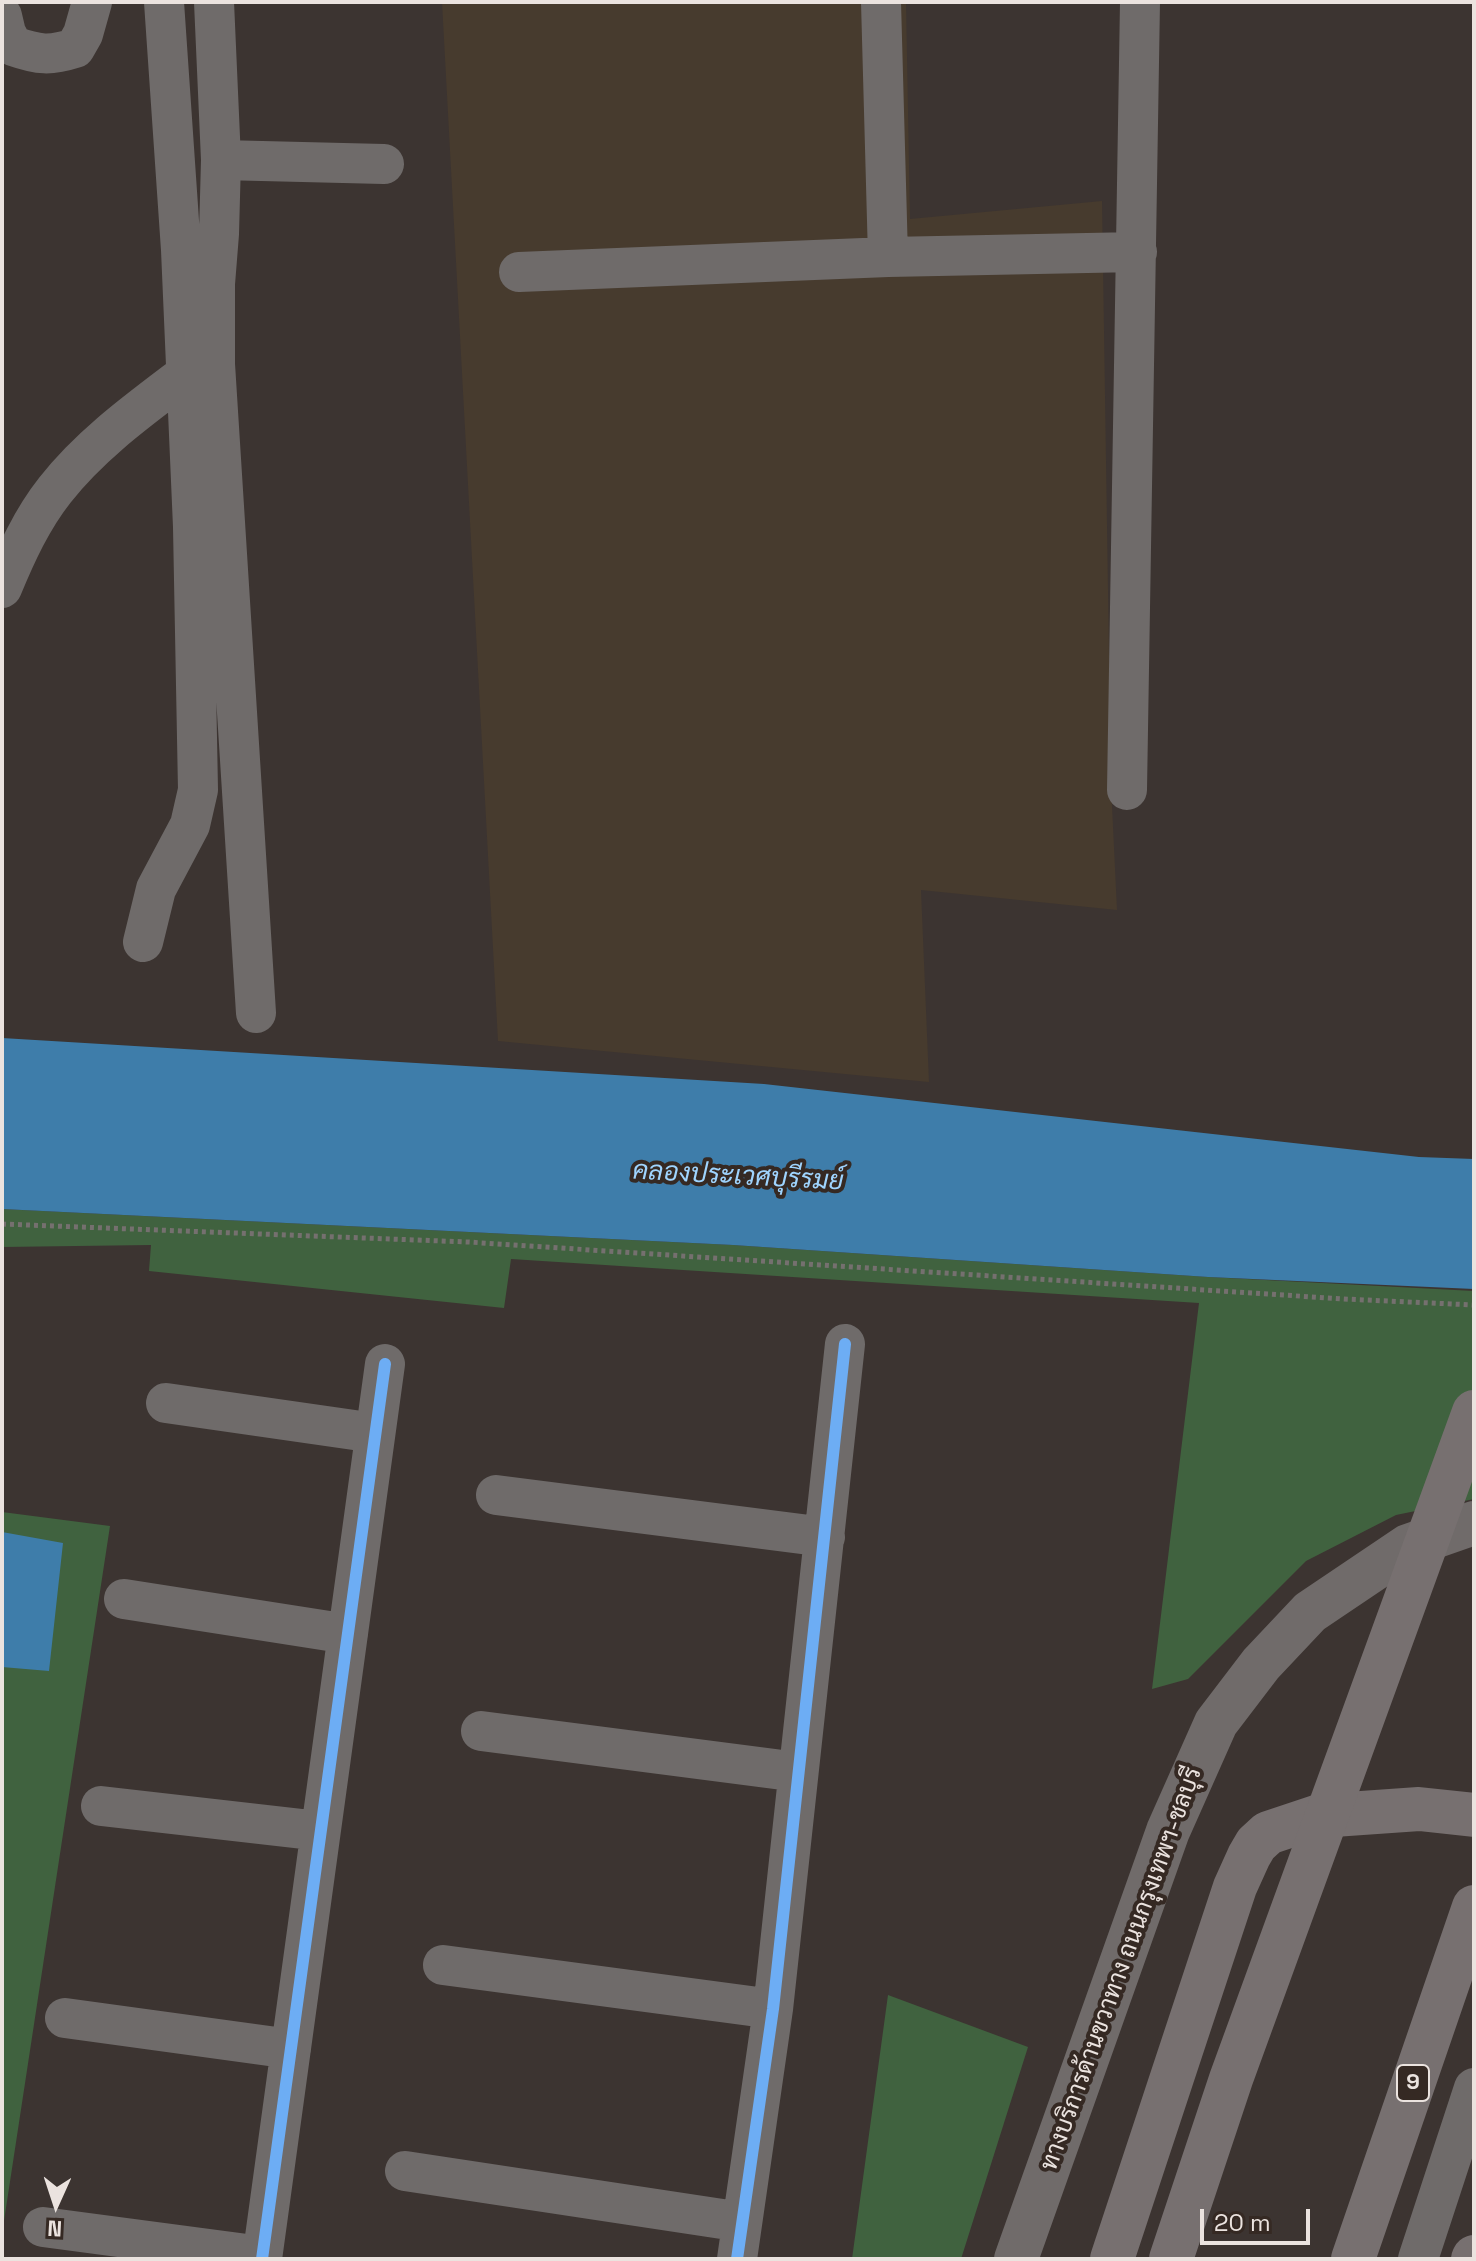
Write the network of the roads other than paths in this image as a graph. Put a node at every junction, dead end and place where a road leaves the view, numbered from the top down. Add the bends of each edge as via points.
1 (92, 2) edge
2 (164, 2) edge
3 (214, 2) edge
4 (881, 2) edge
5 (1140, 2) edge
6 (2, 16) edge
7 (221, 160) junction
8 (384, 164) dead end
9 (1137, 252) junction
10 (888, 257) junction
11 (519, 272) dead end
12 (186, 374) junction
13 (2, 588) edge
14 (1127, 790) dead end
15 (143, 942) dead end
16 (256, 1013) dead end
17 (845, 1344) dead end
18 (385, 1364) dead end
19 (166, 1403) dead end
20 (1474, 1412) edge
21 (375, 1433) junction
22 (496, 1495) dead end
23 (1474, 1523) edge
24 (825, 1537) junction
25 (124, 1599) dead end
26 (348, 1634) junction
27 (481, 1731) dead end
28 (798, 1772) junction
29 (101, 1806) dead end
30 (1474, 1815) edge
31 (320, 1831) junction
32 (1474, 1907) edge
33 (443, 1965) dead end
34 (773, 2009) junction
35 (65, 2018) dead end
36 (291, 2049) junction
37 (1474, 2088) edge
38 (405, 2171) dead end
39 (43, 2227) dead end
40 (739, 2241) edge
41 (262, 2257) edge
42 (1016, 2259) edge
43 (1112, 2259) edge
44 (1171, 2259) edge
45 (1353, 2259) edge
46 (1418, 2259) edge

1 - 6 street via 75,48 54,55 13,46
2 - 12 street
3 - 7 street
4 - 10 street
5 - 9 street
7 - 8 street
7 - 16 street via 215,364
9 - 10 street
9 - 14 street
10 - 11 street
12 - 13 street via 112,431 55,490 17,551
12 - 15 street via 198,790 190,825 156,889
17 - 24 street
18 - 21 street
19 - 21 street
20 - 44 highway, bridge via 1231,2079
21 - 26 street
22 - 24 street
23 - 42 main road, ทางบริการด้านขวาทาง ถนนกรุงเทพฯ-ชลบุรี via 1408,1546 1310,1612 1216,1723 1168,1831
24 - 28 street
25 - 26 street
26 - 31 street
27 - 28 street
28 - 34 street
29 - 31 street
30 - 43 highway via 1419,1809 1319,1816 1268,1833 1256,1844 1235,1887
31 - 36 street
32 - 45 highway, 9
33 - 34 street
34 - 40 street
35 - 36 street
36 - 41 street
37 - 46 street
38 - 40 street
39 - 41 street

